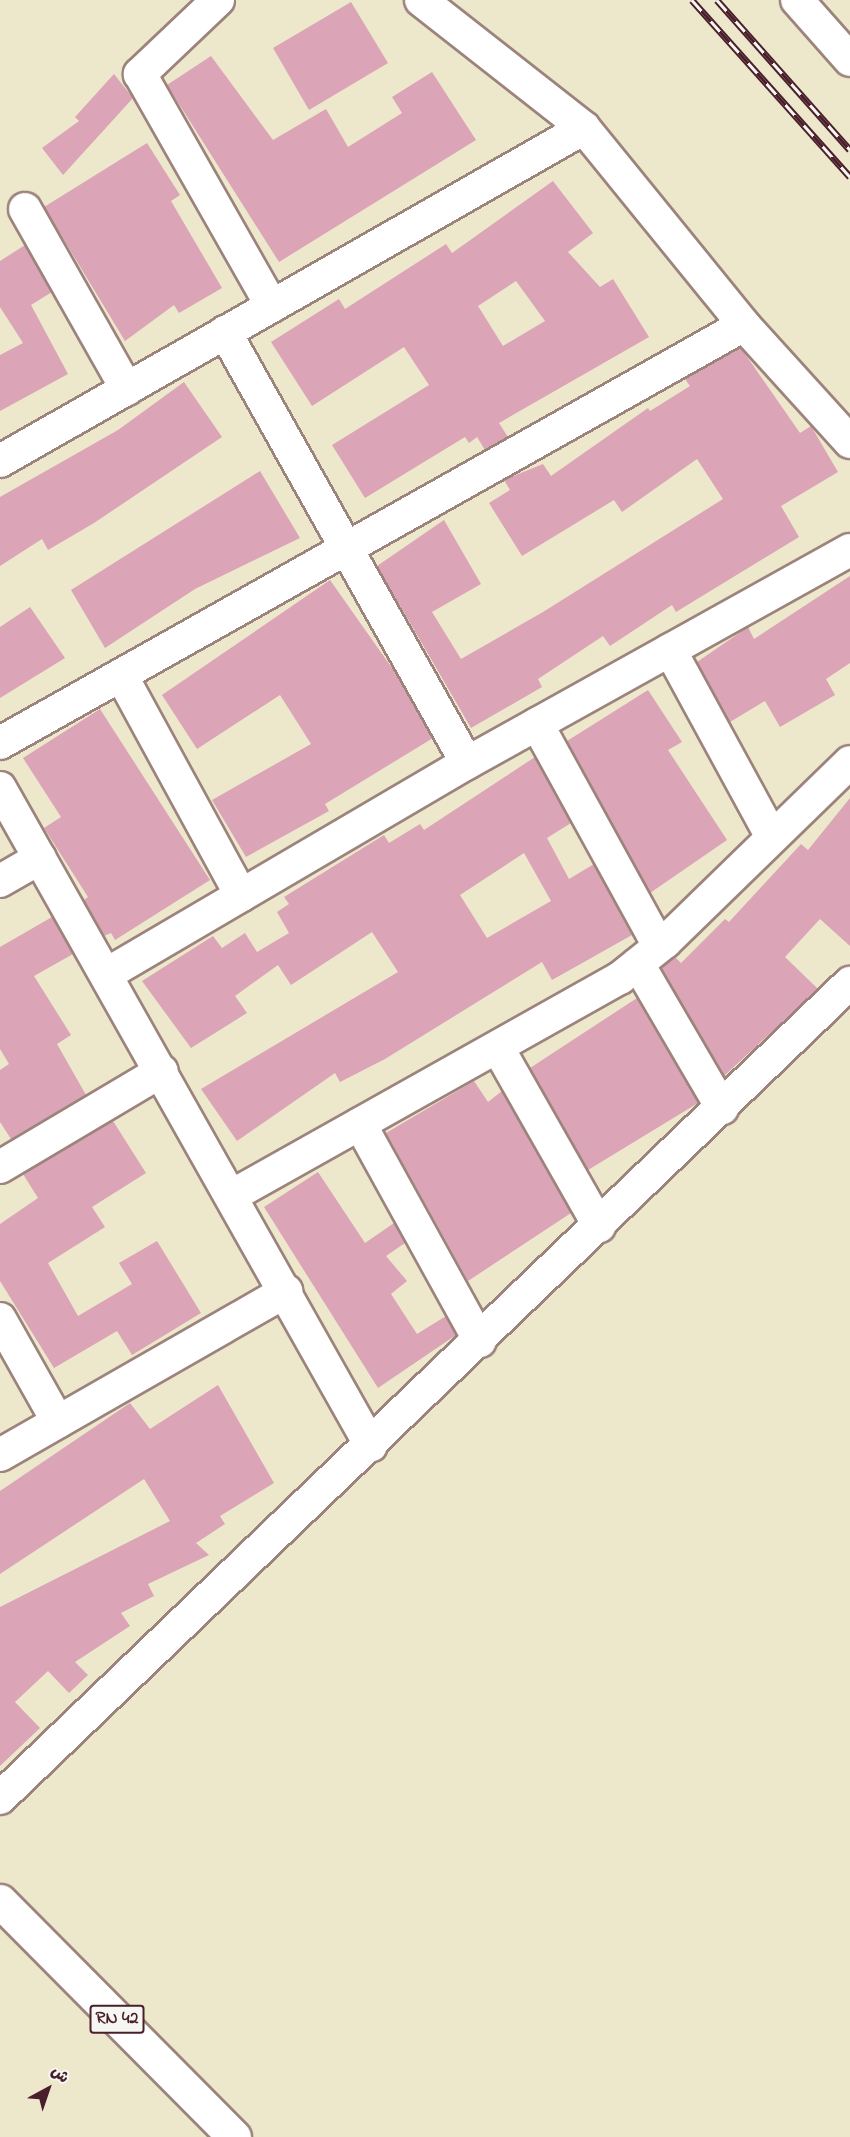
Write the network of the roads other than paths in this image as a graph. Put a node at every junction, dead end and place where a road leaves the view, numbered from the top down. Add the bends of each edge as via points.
1 (218, 0) edge
2 (421, 0) edge
3 (797, 0) edge
4 (850, 60) edge
5 (584, 128) junction
6 (25, 209) dead end
7 (272, 306) junction
8 (744, 326) junction
9 (225, 332) junction
10 (127, 389) junction
11 (850, 442) edge
12 (0, 461) edge
13 (347, 548) junction
14 (850, 550) edge
15 (670, 650) junction
16 (121, 675) junction
17 (537, 724) junction
18 (0, 743) edge
19 (850, 762) edge
20 (467, 763) junction
21 (0, 788) edge
22 (771, 835) junction
23 (40, 858) junction
24 (0, 881) edge
25 (241, 895) junction
26 (649, 955) junction
27 (107, 974) junction
28 (850, 983) edge
29 (498, 1048) junction
30 (162, 1071) junction
31 (722, 1108) junction
32 (360, 1124) junction
33 (0, 1167) edge
34 (233, 1195) junction
35 (599, 1226) junction
36 (286, 1291) junction
37 (0, 1319) edge
38 (480, 1341) junction
39 (58, 1422) junction
40 (371, 1446) junction
41 (0, 1455) edge
42 (0, 1798) edge
43 (0, 1901) edge
44 (11, 1926) edge
45 (234, 2137) edge

1 - 7 street via 140,74
2 - 5 street
3 - 4 street
5 - 7 street
5 - 8 street
6 - 10 street
7 - 9 street
8 - 11 street
8 - 13 street
9 - 10 street
9 - 13 street
10 - 12 street
13 - 16 street
13 - 20 street
14 - 15 street
15 - 17 street
15 - 22 street
16 - 18 street
16 - 25 street
17 - 20 street
17 - 26 street
19 - 22 street
20 - 25 street
21 - 23 street
22 - 26 street
23 - 24 street
23 - 27 street
25 - 27 street
26 - 29 street
26 - 31 street
27 - 30 street
28 - 31 street
29 - 32 street
29 - 35 street
30 - 33 street
30 - 34 street
31 - 35 street
32 - 34 street
32 - 38 street
34 - 36 street
35 - 38 street
36 - 39 street
36 - 40 street
37 - 39 street
38 - 40 street
39 - 41 street
40 - 42 street
43 - 44 main road, RN 42
44 - 45 main road, RN 42

